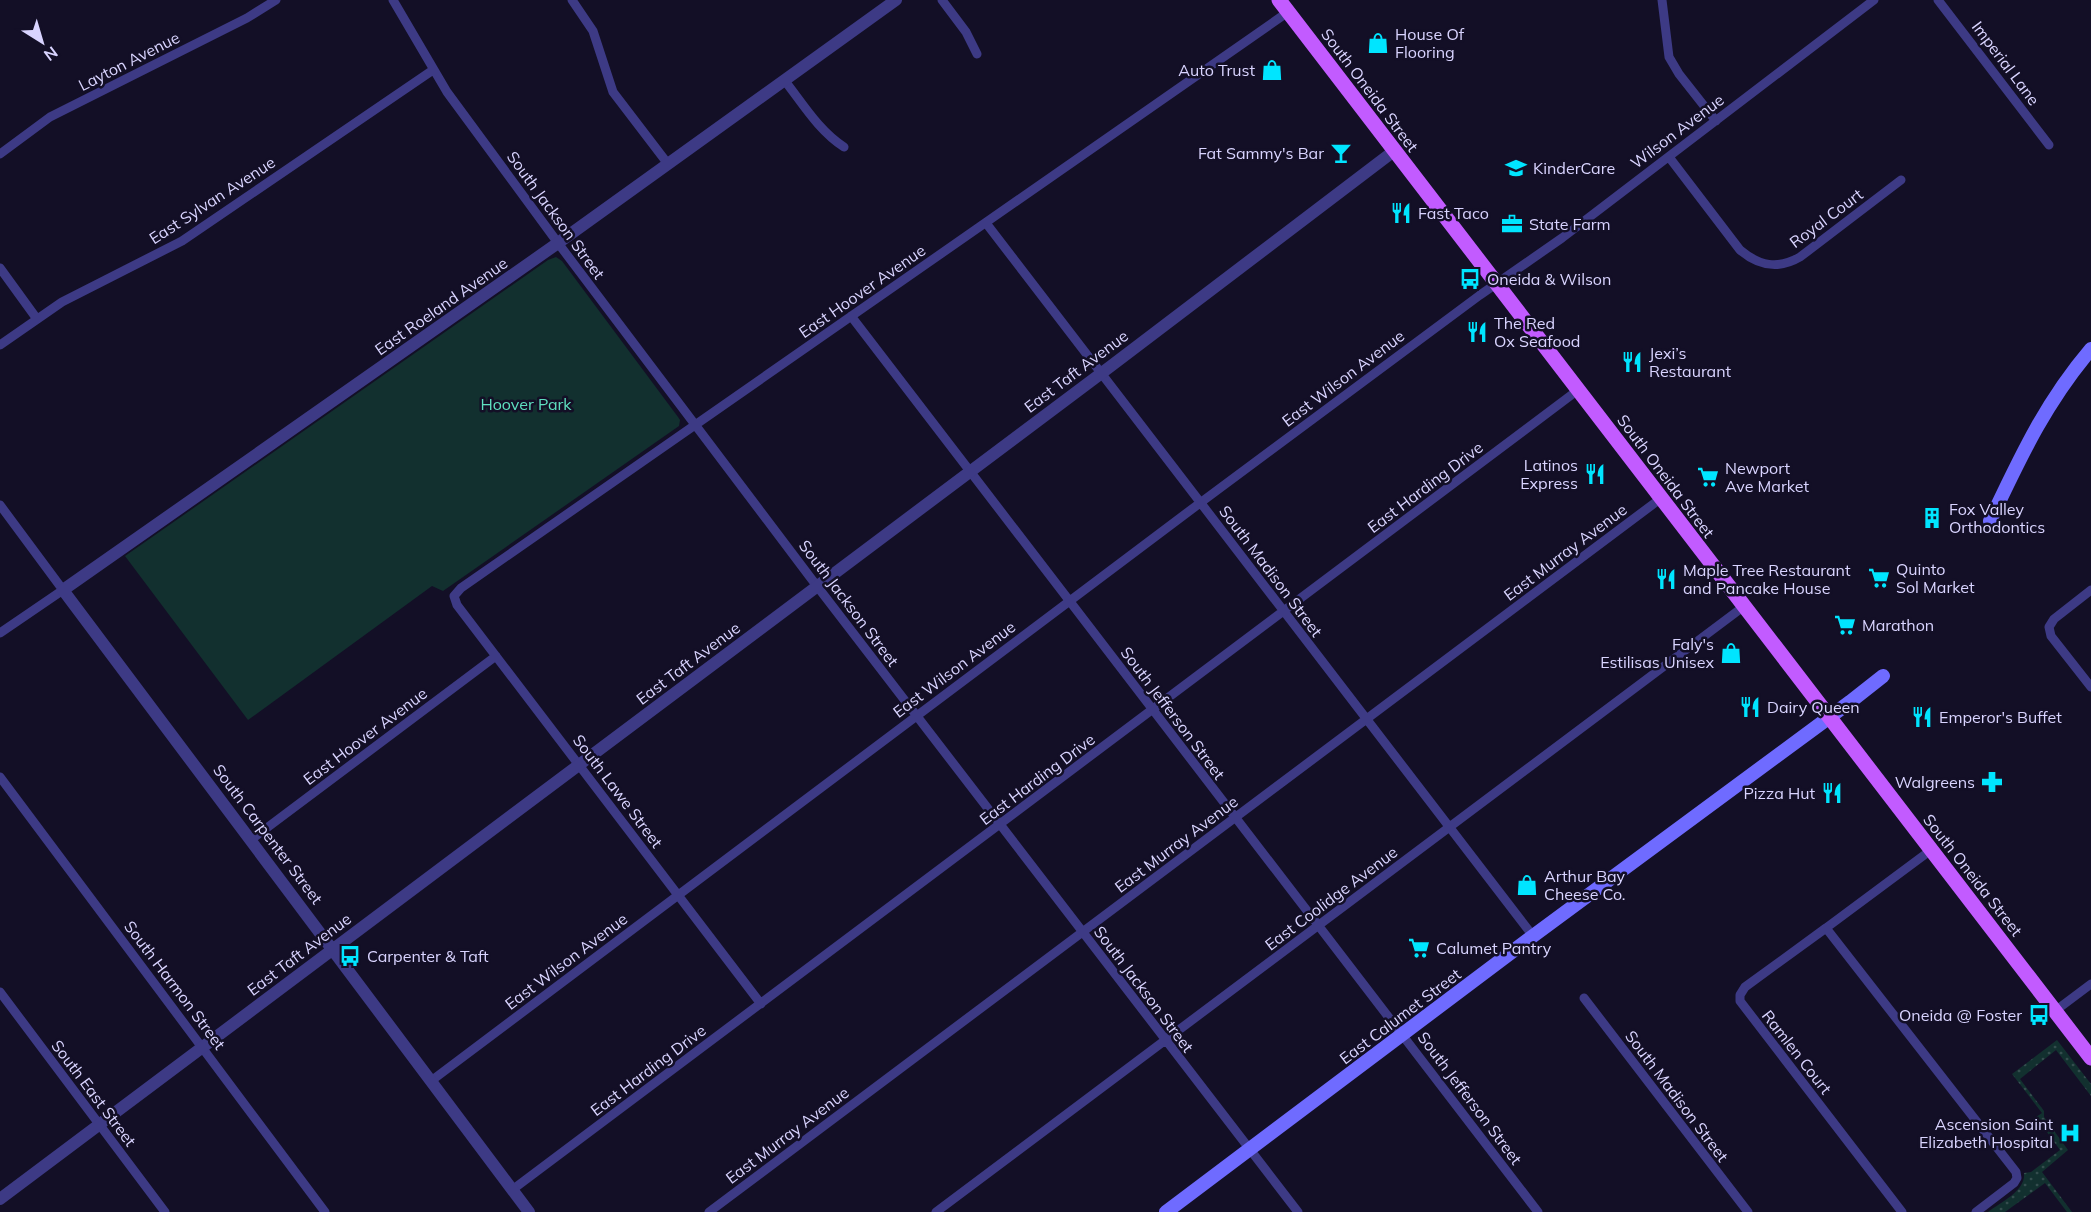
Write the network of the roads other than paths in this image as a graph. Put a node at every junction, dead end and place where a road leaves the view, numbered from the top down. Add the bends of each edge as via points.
1 (276, 0) edge
2 (393, 0) edge
3 (572, 0) edge
4 (896, 0) edge
5 (942, 0) edge
6 (1662, 0) edge
7 (1874, 0) edge
8 (1938, 0) edge
9 (1283, 6) edge
10 (976, 54) dead end
11 (433, 70) junction
12 (786, 81) junction
13 (1716, 121) junction
14 (2049, 145) dead end
15 (844, 147) dead end
16 (1394, 151) junction
17 (0, 154) edge
18 (1669, 157) junction
19 (668, 164) junction
20 (1901, 180) dead end
21 (986, 223) junction
22 (558, 243) junction
23 (0, 268) edge
24 (1497, 284) junction
25 (851, 316) junction
26 (37, 319) junction
27 (0, 345) edge
28 (2091, 349) edge
29 (1101, 373) junction
30 (1578, 390) junction
31 (694, 425) junction
32 (970, 472) junction
33 (1660, 499) junction
34 (1200, 503) junction
35 (0, 505) edge
36 (1990, 521) dead end
37 (817, 586) junction
38 (63, 590) junction
39 (2091, 590) edge
40 (454, 596) joint
41 (1069, 601) junction
42 (1743, 607) junction
43 (1283, 612) junction
44 (0, 633) edge
45 (496, 656) junction
46 (1882, 675) dead end
47 (2091, 687) edge
48 (1152, 710) junction
49 (917, 716) junction
50 (1828, 717) junction
51 (1367, 720) junction
52 (579, 764) junction
53 (0, 777) edge
54 (1235, 818) junction
55 (1000, 825) junction
56 (1449, 828) junction
57 (252, 839) junction
58 (1931, 850) junction
59 (678, 895) junction
60 (1318, 927) junction
61 (1826, 928) junction
62 (1083, 933) junction
63 (1533, 936) junction
64 (333, 949) junction
65 (2091, 984) edge
66 (0, 992) edge
67 (1584, 998) dead end
68 (761, 1004) junction
69 (2055, 1011) junction
70 (1403, 1035) junction
71 (1165, 1041) junction
72 (202, 1047) junction
73 (2091, 1058) edge
74 (431, 1081) junction
75 (99, 1125) junction
76 (1250, 1149) junction
77 (512, 1190) junction
78 (0, 1199) edge
79 (165, 1212) edge
80 (325, 1212) edge
81 (529, 1212) edge
82 (709, 1212) edge
83 (936, 1212) edge
84 (1166, 1212) edge
85 (1298, 1212) edge
86 (1538, 1212) edge
87 (1748, 1212) edge
88 (1902, 1212) edge
89 (1976, 1212) edge

1 - 17 street, Layton Avenue via 50,117
2 - 11 street, South Jackson Street
3 - 19 street via 593,31 613,92
4 - 12 street, East Roeland Avenue
5 - 10 street via 966,32
6 - 13 street via 1669,57
7 - 13 street, Wilson Avenue
8 - 14 street, Imperial Lane
9 - 16 main road, South Oneida Street
9 - 21 street, East Hoover Avenue
11 - 22 street, South Jackson Street
11 - 26 street, East Sylvan Avenue via 182,241 71,296
12 - 15 street via 823,131
12 - 19 street, East Roeland Avenue
13 - 18 street, Wilson Avenue
16 - 24 main road, South Oneida Street
16 - 29 street, East Taft Avenue
18 - 20 street, Royal Court via 1740,250 1766,265 1784,265 1800,257
18 - 24 street, Wilson Avenue
19 - 22 street, East Roeland Avenue
21 - 25 street, East Hoover Avenue
21 - 29 street, South Madison Street
22 - 31 street, South Jackson Street
22 - 38 street, East Roeland Avenue
23 - 26 street
24 - 30 main road, South Oneida Street
24 - 34 street, East Wilson Avenue
25 - 31 street, East Hoover Avenue
25 - 32 street, South Jefferson Street
26 - 27 street, East Sylvan Avenue
28 - 36 main road via 2041,418
29 - 32 street, East Taft Avenue
29 - 34 street, South Madison Street
30 - 33 main road, South Oneida Street
30 - 43 street, East Harding Drive
31 - 37 street, South Jackson Street
31 - 40 street, East Hoover Avenue
32 - 37 street, East Taft Avenue
32 - 41 street, South Jefferson Street
33 - 42 main road, South Oneida Street
33 - 51 street, East Murray Avenue
34 - 41 street, East Wilson Avenue
34 - 43 street, South Madison Street
35 - 38 street, South Carpenter Street
37 - 49 street, South Jackson Street
37 - 52 street, East Taft Avenue
38 - 44 street, East Roeland Avenue
38 - 57 street, South Carpenter Street
39 - 47 street via 2049,627 2051,636
40 - 45 street, South Lawe Street
41 - 48 street, South Jefferson Street
41 - 49 street, East Wilson Avenue
42 - 50 main road, South Oneida Street
42 - 56 street, East Coolidge Avenue
43 - 48 street, East Harding Drive
43 - 51 street, South Madison Street
45 - 52 street, South Lawe Street
45 - 57 street, East Hoover Avenue
46 - 50 main road, East Calumet Street
48 - 54 street, South Jefferson Street
48 - 55 street, East Harding Drive
49 - 55 street, South Jackson Street
49 - 59 street, East Wilson Avenue
50 - 58 main road, South Oneida Street
50 - 63 main road, East Calumet Street
51 - 54 street, East Murray Avenue
51 - 56 street, South Madison Street
52 - 59 street, South Lawe Street
52 - 64 street, East Taft Avenue
53 - 72 street, South Harmon Street
54 - 60 street, South Jefferson Street
54 - 62 street, East Murray Avenue
55 - 62 street, South Jackson Street
55 - 68 street, East Harding Drive
56 - 60 street, East Coolidge Avenue
56 - 63 street, South Madison Street
57 - 64 street, South Carpenter Street
58 - 61 street, Ramlen Court
58 - 69 main road, South Oneida Street
59 - 68 street, South Lawe Street
59 - 74 street, East Wilson Avenue
60 - 70 street, South Jefferson Street
60 - 71 street, East Coolidge Avenue
61 - 88 street, Ramlen Court via 1745,987 1740,1001
61 - 89 street via 2016,1172 2014,1183
62 - 71 street, South Jackson Street
62 - 82 street, East Murray Avenue
63 - 70 main road, East Calumet Street
64 - 72 street, East Taft Avenue
64 - 74 street, South Carpenter Street
65 - 69 street
66 - 75 street, South East Street
67 - 87 street, South Madison Street
68 - 77 street, East Harding Drive
69 - 73 main road, South Oneida Street
70 - 76 main road, East Calumet Street
70 - 86 street, South Jefferson Street
71 - 76 street, South Jackson Street
71 - 83 street, East Coolidge Avenue
72 - 75 street, East Taft Avenue
72 - 80 street, South Harmon Street
74 - 77 street, South Carpenter Street
75 - 78 street, East Taft Avenue
75 - 79 street, South East Street
76 - 84 main road, East Calumet Street
76 - 85 street, South Jackson Street
77 - 81 street, South Carpenter Street

